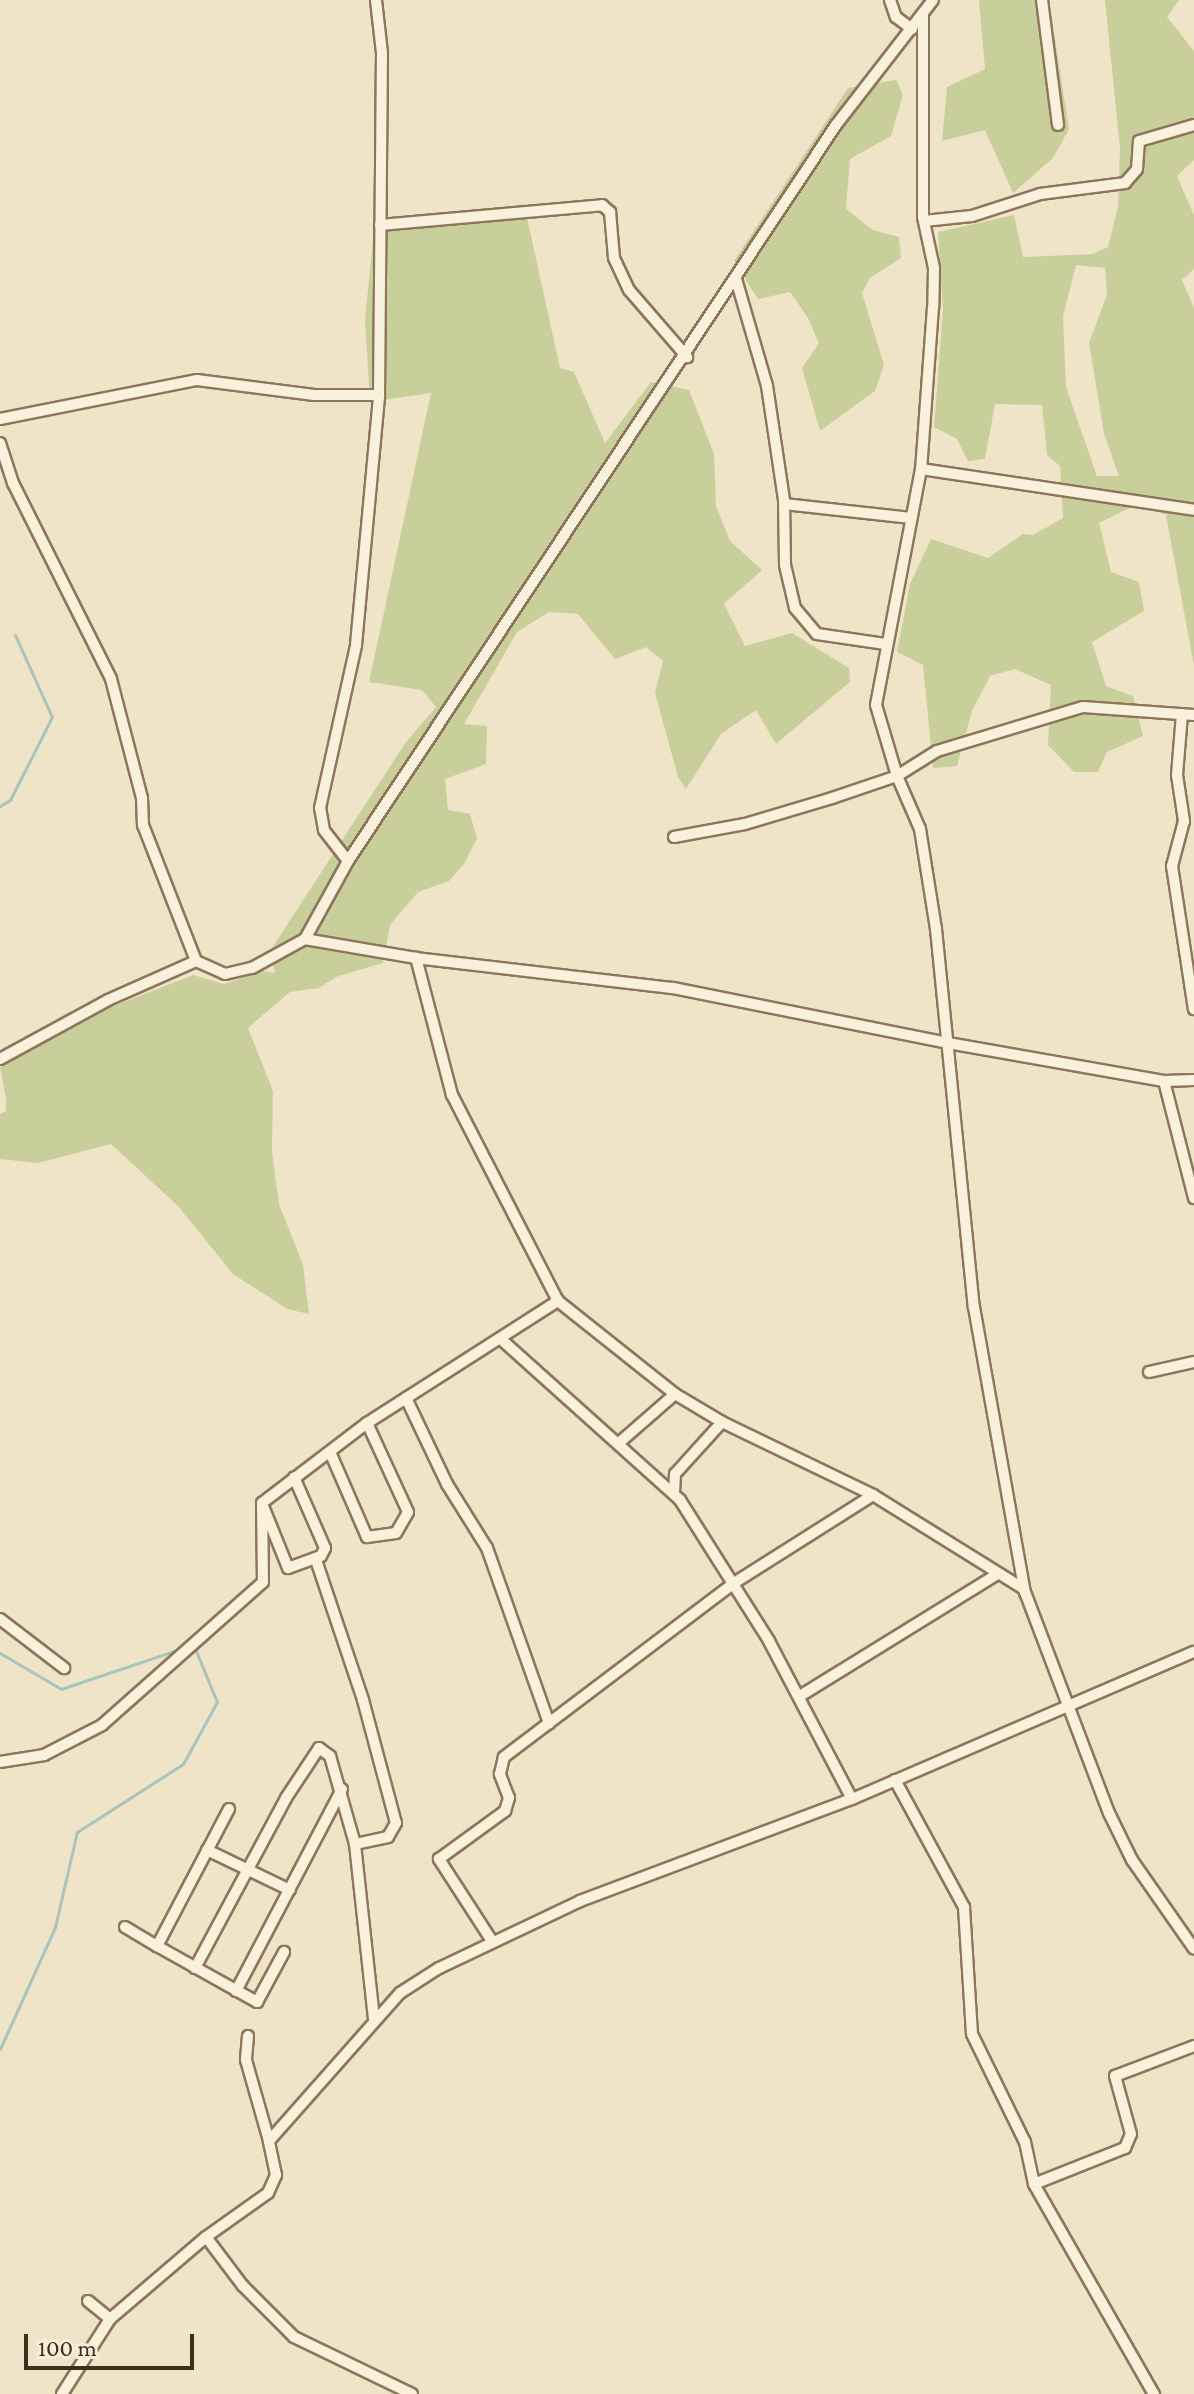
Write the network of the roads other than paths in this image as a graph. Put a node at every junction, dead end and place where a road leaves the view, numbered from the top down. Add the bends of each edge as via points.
1 (376, 0) edge
2 (890, 0) edge
3 (933, 0) edge
4 (1042, 0) edge
5 (923, 15) junction
6 (912, 29) junction
7 (1058, 125) dead end
8 (1194, 125) edge
9 (924, 221) junction
10 (380, 225) junction
11 (736, 279) junction
12 (687, 357) junction
13 (379, 395) junction
14 (0, 419) edge
15 (0, 443) edge
16 (921, 469) junction
17 (784, 504) junction
18 (1194, 510) edge
19 (911, 518) junction
20 (885, 644) junction
21 (1188, 714) edge
22 (897, 776) junction
23 (674, 837) dead end
24 (348, 861) junction
25 (305, 939) junction
26 (416, 958) junction
27 (196, 961) junction
28 (1194, 1009) edge
29 (948, 1043) junction
30 (0, 1059) edge
31 (1194, 1080) edge
32 (1164, 1081) junction
33 (1194, 1198) edge
34 (558, 1301) junction
35 (503, 1341) junction
36 (1194, 1362) edge
37 (1149, 1372) dead end
38 (675, 1394) junction
39 (406, 1398) junction
40 (722, 1422) junction
41 (367, 1423) junction
42 (620, 1442) junction
43 (330, 1452) junction
44 (294, 1477) junction
45 (674, 1493) junction
46 (873, 1495) junction
47 (262, 1503) junction
48 (317, 1563) dead end
49 (996, 1575) junction
50 (734, 1583) junction
51 (1024, 1589) junction
52 (0, 1619) edge
53 (1194, 1652) edge
54 (64, 1668) dead end
55 (800, 1696) junction
56 (1067, 1706) junction
57 (549, 1723) junction
58 (0, 1762) edge
59 (895, 1780) junction
60 (342, 1789) junction
61 (852, 1799) junction
62 (229, 1809) dead end
63 (355, 1844) junction
64 (207, 1850) junction
65 (247, 1870) junction
66 (290, 1890) junction
67 (125, 1927) dead end
68 (492, 1941) junction
69 (157, 1946) junction
70 (1194, 1949) edge
71 (284, 1952) dead end
72 (195, 1968) junction
73 (236, 1991) junction
74 (374, 2019) junction
75 (248, 2036) dead end
76 (1194, 2046) edge
77 (269, 2141) junction
78 (1034, 2184) junction
79 (206, 2237) junction
80 (88, 2301) dead end
81 (110, 2319) junction
82 (62, 2394) edge
83 (412, 2394) edge
84 (1154, 2394) edge

1 - 10 street via 382,53
2 - 6 street via 896,17
3 - 5 street
4 - 7 street
5 - 6 street
5 - 9 street
6 - 11 street via 836,125
8 - 9 street via 1139,141 1137,169 1125,183 1040,194 972,216
9 - 16 street via 934,268
10 - 12 street via 605,207 611,215 614,258 629,290
10 - 13 street
11 - 12 street
11 - 17 street via 756,332
12 - 24 street
13 - 14 street via 314,395 197,380
13 - 24 street via 356,645 320,808 324,830
15 - 27 street via 13,483 111,679 142,798 143,825
16 - 18 street
16 - 19 street
17 - 19 street
17 - 20 street via 785,565 795,608 807,628 825,637
19 - 20 street
20 - 22 street via 876,705
21 - 22 street via 1083,707 937,751
21 - 28 street via 1177,775 1184,821 1172,866
22 - 23 street via 745,824
22 - 29 street via 920,829
24 - 25 street
25 - 26 street
25 - 27 street via 252,968 225,974
26 - 29 street via 673,988
26 - 34 street via 452,1095
27 - 30 street via 108,1000
29 - 32 street
29 - 51 street via 974,1307
31 - 32 street
32 - 33 street
34 - 35 street
34 - 38 street
35 - 39 street
35 - 42 street via 588,1422
36 - 37 street
38 - 40 street
38 - 42 street
39 - 41 street
39 - 57 street via 447,1484 487,1548
40 - 45 street via 675,1474
40 - 46 street
41 - 43 street
41 - 43 street via 408,1512 396,1533 367,1537
42 - 45 street
43 - 44 street
44 - 47 street
44 - 47 street via 325,1548 321,1556 292,1569 285,1566
45 - 50 street
46 - 49 street
46 - 50 street
47 - 58 street via 263,1582 102,1725 44,1755
48 - 63 street via 355,1673 396,1823 388,1837
49 - 51 street
49 - 55 street
50 - 55 street
50 - 57 street
51 - 56 street
52 - 54 street
53 - 56 street
55 - 61 street via 803,1713
56 - 59 street
56 - 70 street via 1132,1860
57 - 68 street via 501,1761 509,1798 505,1811 439,1859
59 - 61 street
59 - 78 street via 964,1907 972,2034 1025,2142
60 - 63 street
60 - 65 street via 330,1756 319,1748
60 - 66 street
61 - 68 street via 580,1901
62 - 64 street
63 - 74 street
64 - 65 street
64 - 69 street
65 - 66 street
65 - 72 street
66 - 73 street
67 - 69 street
68 - 74 street via 400,1993
69 - 72 street
71 - 73 street via 257,2002
72 - 73 street
74 - 77 street
75 - 77 street via 246,2060
76 - 78 street via 1115,2076 1131,2134 1125,2148
77 - 79 street via 274,2186
78 - 84 street
79 - 81 street
79 - 83 street via 243,2286 294,2337
80 - 81 street
81 - 82 street

